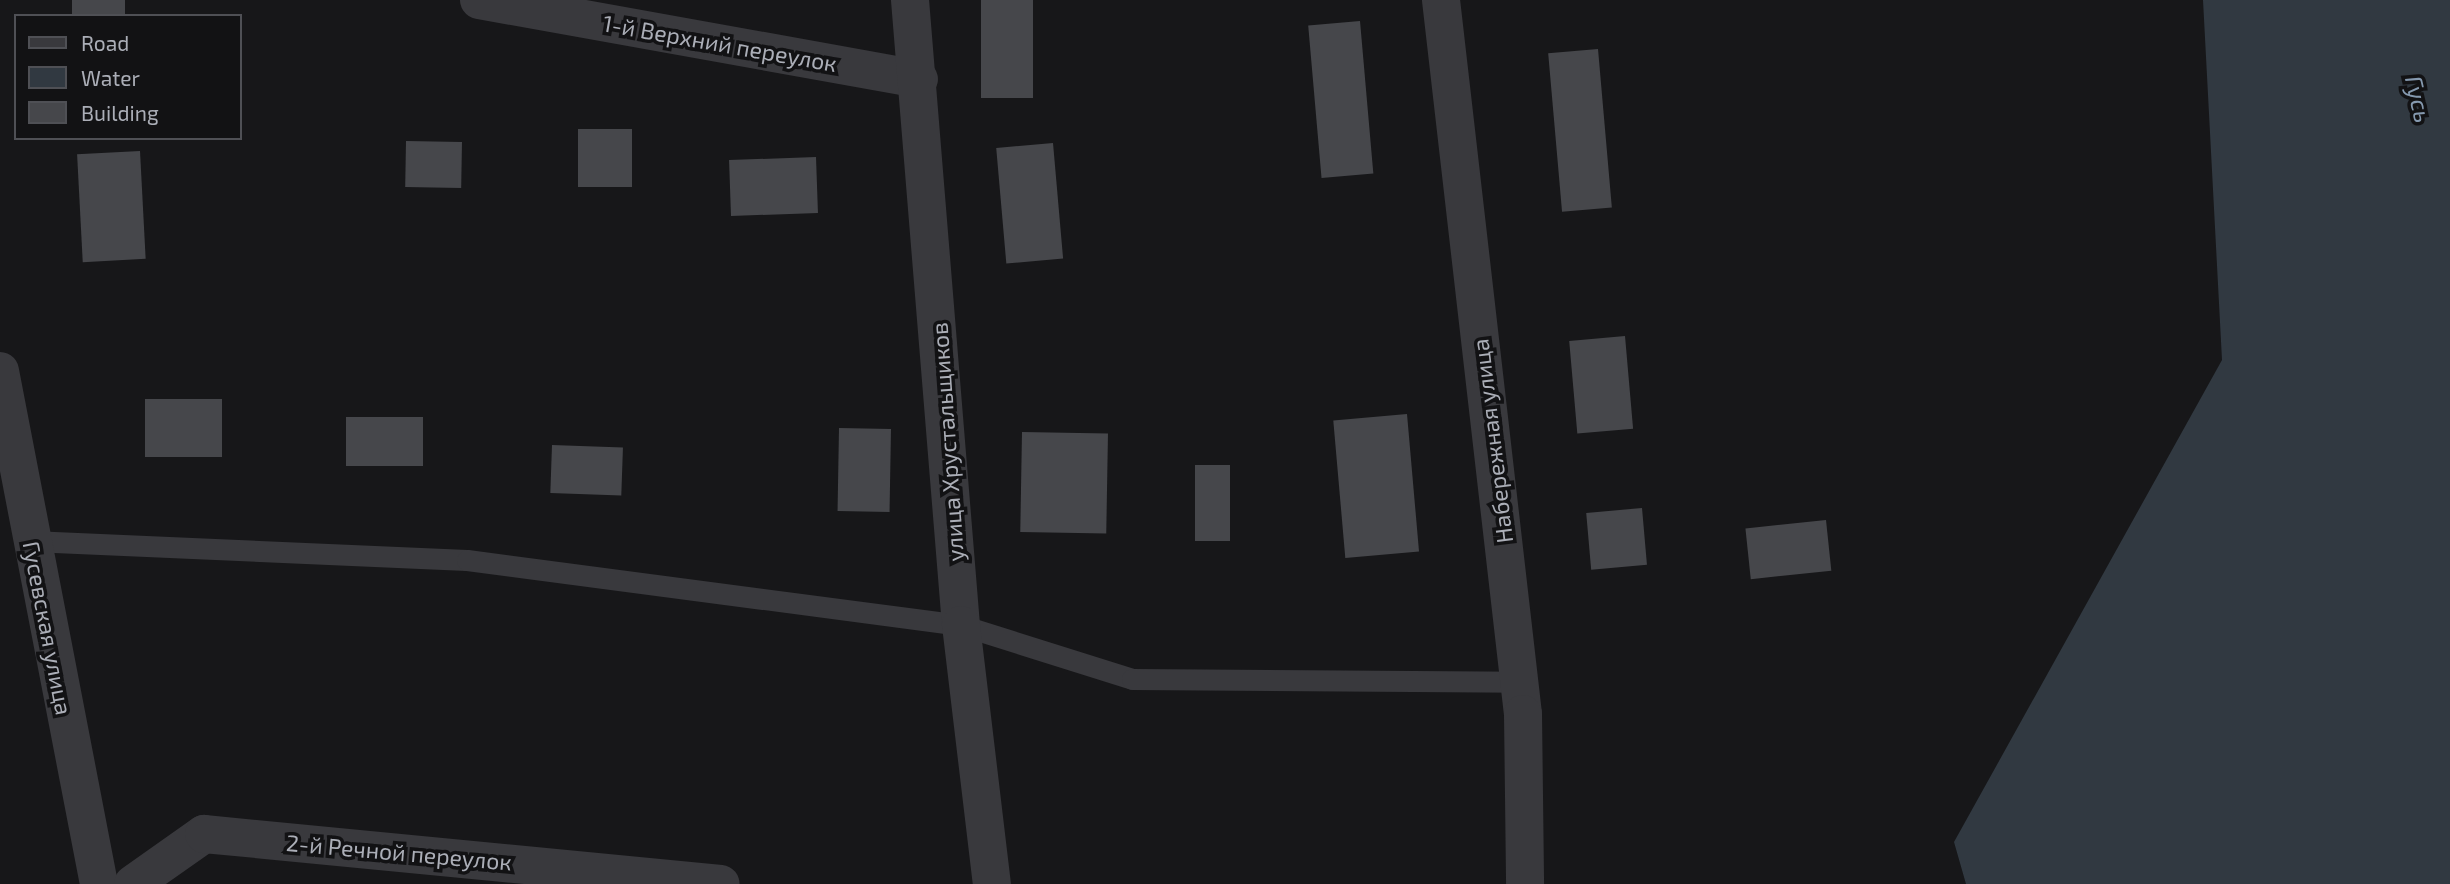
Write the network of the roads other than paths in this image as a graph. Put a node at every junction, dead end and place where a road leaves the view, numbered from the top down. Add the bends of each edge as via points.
1 (479, 0) edge
2 (910, 0) edge
3 (1441, 0) edge
4 (919, 79) junction
5 (0, 371) edge
6 (31, 541) junction
7 (961, 625) junction
8 (1520, 682) junction
9 (547, 875) edge
10 (99, 884) edge
11 (133, 884) edge
12 (721, 884) edge
13 (992, 884) edge
14 (1525, 884) edge

1 - 4 street, 1-й Верхний переулок
2 - 4 street, улица Хрустальщиков
3 - 8 street, Набережная улица
4 - 7 street, улица Хрустальщиков
5 - 6 street, Гусевская улица
6 - 7 lane via 467,560
6 - 10 street, Гусевская улица
7 - 8 lane via 1132,679
7 - 13 street, улица Хрустальщиков
8 - 14 street, Набережная улица
9 - 11 street, 2-й Речной переулок via 204,834
9 - 12 street, 2-й Речной переулок

